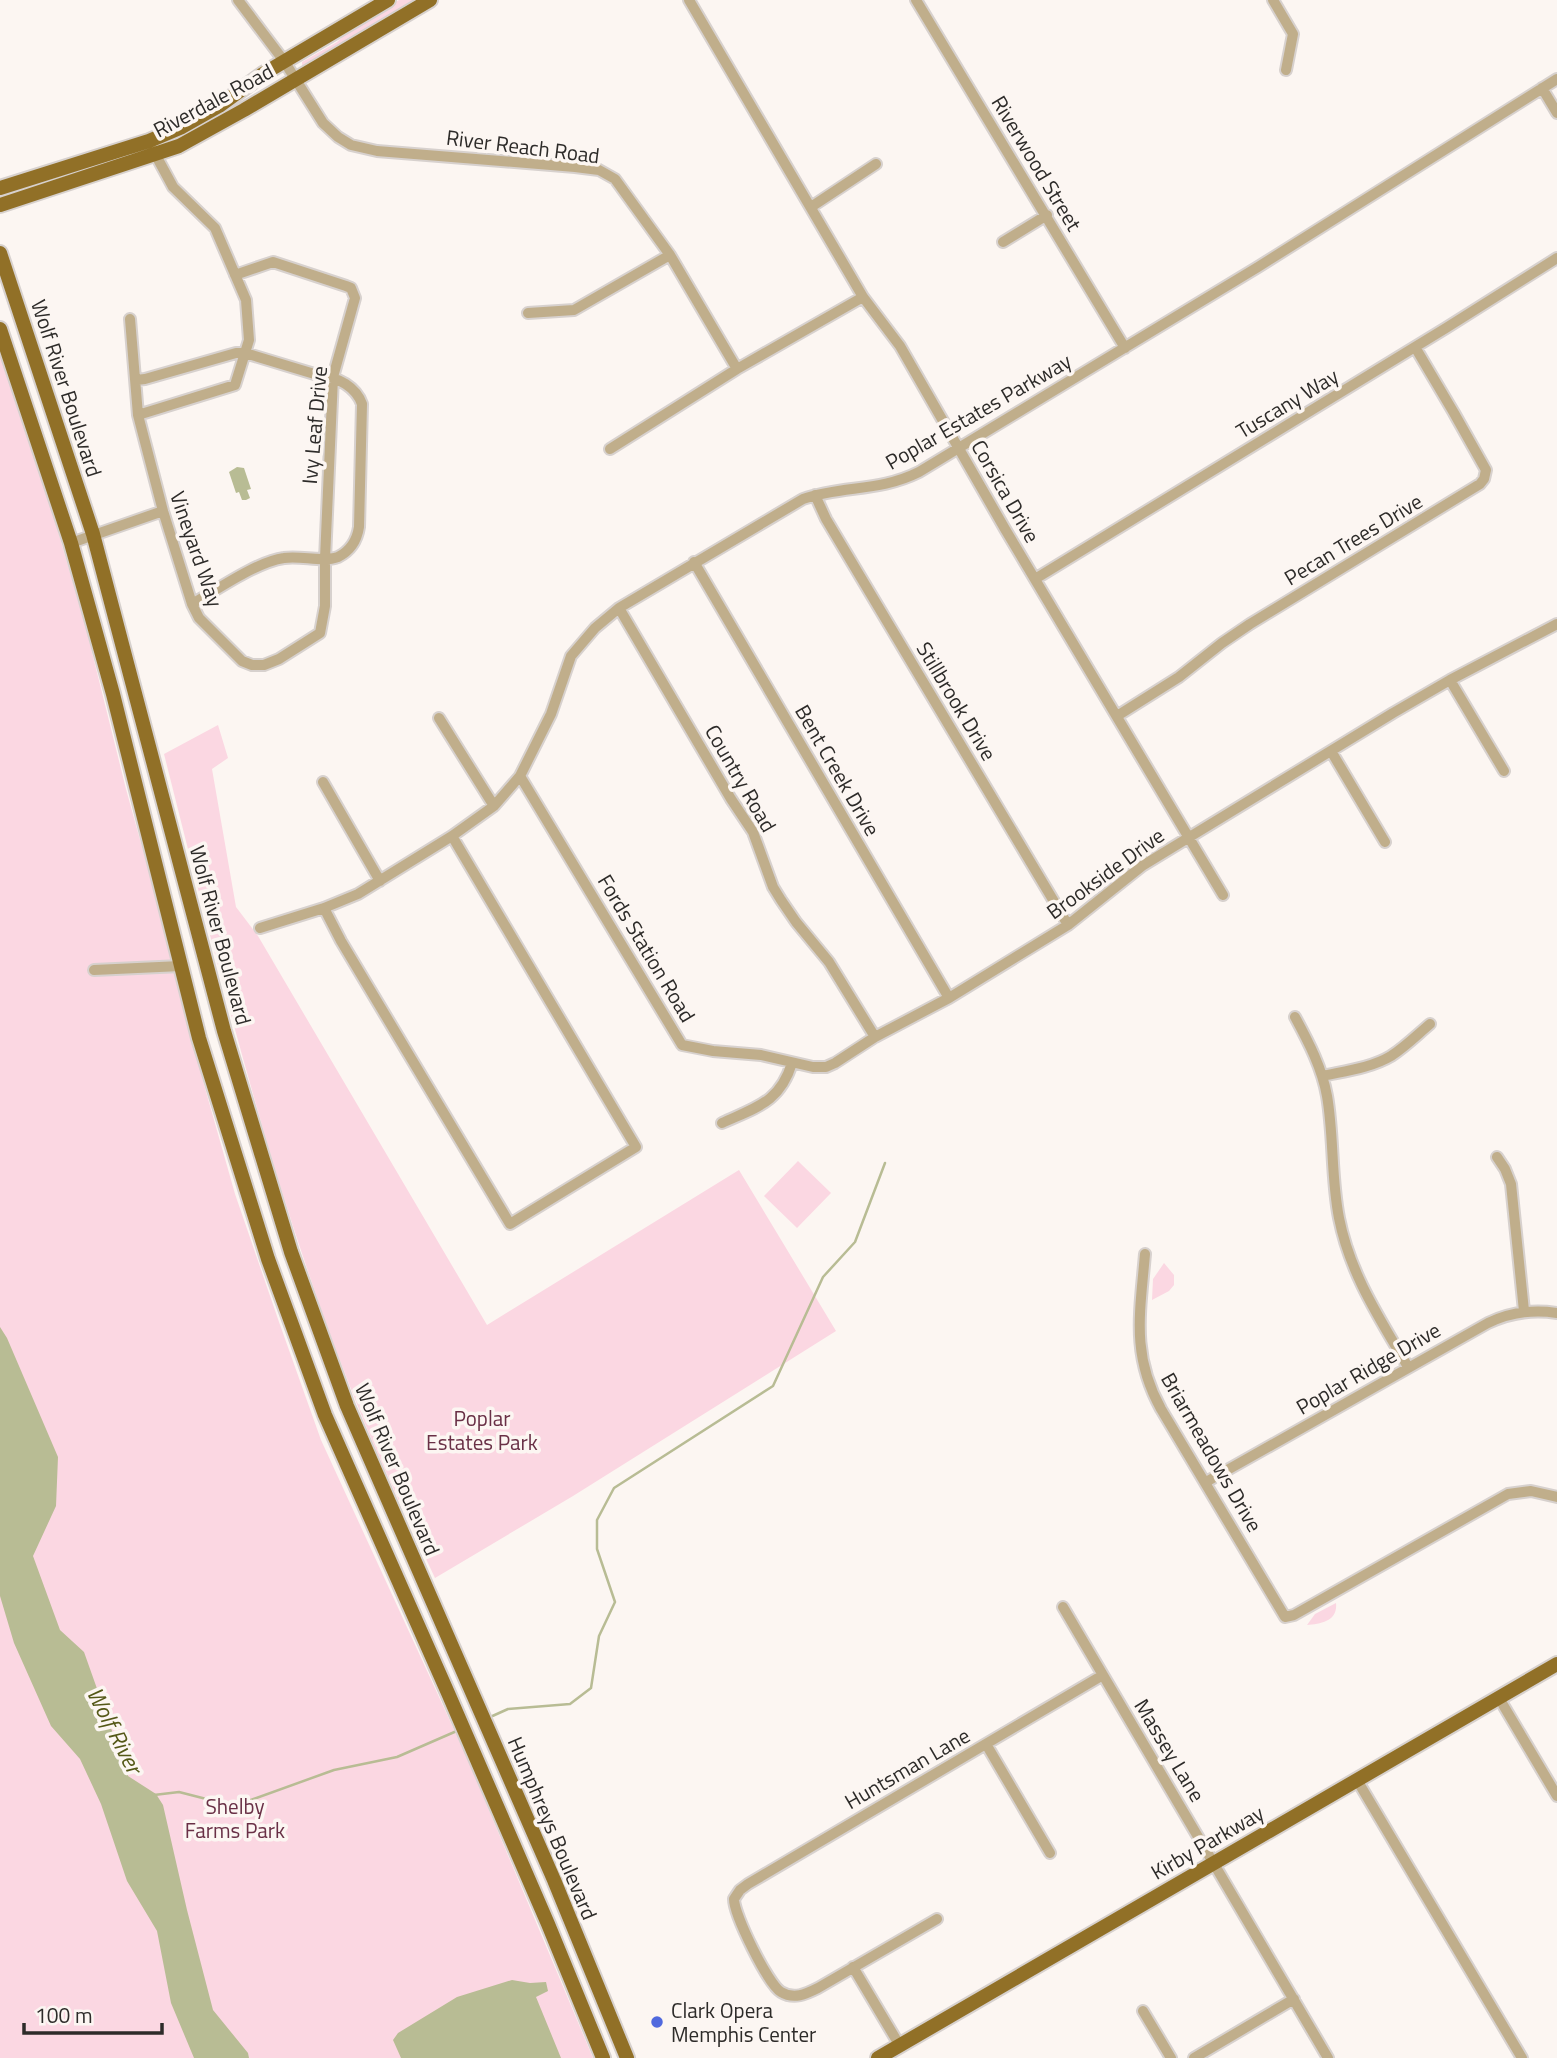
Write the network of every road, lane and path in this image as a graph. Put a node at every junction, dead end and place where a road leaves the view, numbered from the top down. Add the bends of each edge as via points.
1 (239, 0) edge
2 (388, 0) edge
3 (430, 0) edge
4 (689, 0) edge
5 (916, 0) edge
6 (1273, 0) edge
7 (284, 61) junction
8 (1286, 70) dead end
9 (296, 79) junction
10 (1557, 79) edge
11 (1542, 88) junction
12 (1557, 113) edge
13 (149, 141) junction
14 (155, 155) junction
15 (876, 164) dead end
16 (0, 187) edge
17 (0, 205) edge
18 (811, 207) junction
19 (1047, 215) junction
20 (1003, 242) dead end
21 (0, 253) edge
22 (670, 255) junction
23 (1557, 258) edge
24 (235, 275) junction
25 (863, 297) junction
26 (528, 313) dead end
27 (130, 319) dead end
28 (0, 329) edge
29 (1415, 347) junction
30 (1125, 348) junction
31 (245, 354) junction
32 (737, 369) junction
33 (333, 377) junction
34 (136, 380) junction
35 (138, 415) junction
36 (960, 448) junction
37 (610, 449) dead end
38 (815, 495) junction
39 (163, 511) junction
40 (93, 534) junction
41 (71, 543) junction
42 (325, 559) junction
43 (694, 562) junction
44 (1035, 579) junction
45 (192, 604) junction
46 (325, 606) joint
47 (619, 608) junction
48 (1557, 624) edge
49 (1450, 680) junction
50 (1117, 716) junction
51 (439, 718) dead end
52 (1331, 751) junction
53 (1504, 771) dead end
54 (520, 776) junction
55 (323, 782) dead end
56 (494, 806) junction
57 (452, 836) junction
58 (1189, 837) junction
59 (1385, 842) dead end
60 (380, 881) junction
61 (1223, 895) dead end
62 (324, 908) junction
63 (1068, 925) junction
64 (260, 928) dead end
65 (181, 966) junction
66 (94, 970) dead end
67 (949, 998) junction
68 (1295, 1017) dead end
69 (1430, 1024) dead end
70 (875, 1037) junction
71 (792, 1063) junction
72 (1322, 1076) junction
73 (722, 1123) dead end
74 (1497, 1157) dead end
75 (1144, 1254) dead end
76 (1524, 1311) junction
77 (1557, 1313) edge
78 (1408, 1367) junction
79 (1206, 1482) junction
80 (1557, 1497) edge
81 (1063, 1607) dead end
82 (438, 1615) joint
83 (417, 1623) joint
84 (1557, 1664) edge
85 (1103, 1675) junction
86 (1499, 1698) junction
87 (986, 1745) junction
88 (1357, 1780) junction
89 (1557, 1796) edge
90 (1050, 1853) dead end
91 (1213, 1862) junction
92 (937, 1919) dead end
93 (853, 1967) junction
94 (1294, 1999) junction
95 (1143, 2011) dead end
96 (900, 2046) junction
97 (603, 2058) edge
98 (626, 2058) edge
99 (878, 2058) edge
100 (1171, 2058) edge
101 (1194, 2058) edge
102 (1328, 2058) edge
103 (1522, 2058) edge

1 - 7 street, River Reach Road
2 - 7 main road, Riverdale Road
3 - 9 main road, Riverdale Road
4 - 18 street, Corsica Drive
5 - 19 street, Riverwood Street
6 - 8 street via 1293,34
7 - 9 street, River Reach Road
7 - 13 main road, Riverdale Road via 219,106
9 - 14 main road, Riverdale Road via 203,134
9 - 22 street, River Reach Road via 323,123 351,145 599,170 615,178
10 - 11 street, Poplar Estates Parkway
11 - 12 street
11 - 30 street, Poplar Estates Parkway
13 - 14 street
13 - 16 main road, Riverdale Road
14 - 17 main road, Riverdale Road
14 - 24 street via 173,187 215,229
15 - 18 street
18 - 25 street, Corsica Drive
19 - 20 street
19 - 30 street, Riverwood Street
21 - 40 main road, Wolf River Boulevard
22 - 26 street via 574,310
22 - 32 street, River Reach Road
23 - 29 street, Tuscany Way
24 - 31 street via 246,300 249,340
24 - 33 street, Ivy Leaf Drive via 273,262 351,288 355,298
25 - 32 street
25 - 36 street, Corsica Drive via 901,346
27 - 34 street, Vineyard Way
28 - 41 main road, Wolf River Boulevard
29 - 44 street, Tuscany Way
29 - 50 street, Pecan Trees Drive via 1486,470 1480,484 1250,624
30 - 36 street, Poplar Estates Parkway
31 - 33 street
31 - 34 street
31 - 35 street via 235,385
32 - 37 street
33 - 42 street, Ivy Leaf Drive
33 - 42 street via 352,388 362,404 359,527 345,553
34 - 35 street, Vineyard Way
35 - 39 street, Vineyard Way
36 - 38 street, Poplar Estates Parkway via 891,484
36 - 44 street, Corsica Drive
38 - 43 street, Poplar Estates Parkway
38 - 63 street, Stillbrook Drive
39 - 40 street
39 - 45 street, Vineyard Way
40 - 41 street
40 - 82 main road, Wolf River Boulevard via 224,1031 291,1252 347,1406
41 - 65 main road, Wolf River Boulevard
42 - 45 street via 271,561
42 - 46 street, Ivy Leaf Drive
43 - 47 street, Poplar Estates Parkway
43 - 67 street, Bent Creek Drive
44 - 50 street, Corsica Drive
45 - 46 street, Vineyard Way via 199,618 231,651 247,663 259,665 279,659 320,633
47 - 54 street, Poplar Estates Parkway via 594,628 571,656 551,714
47 - 70 street, Country Road via 753,832 781,900 829,962
48 - 49 street, Brookside Drive
49 - 52 street, Brookside Drive
49 - 53 street
50 - 58 street, Corsica Drive
51 - 56 street
52 - 58 street, Brookside Drive
52 - 59 street
54 - 56 street, Poplar Estates Parkway
54 - 71 street, Fords Station Road via 682,1045
55 - 60 street
56 - 57 street, Poplar Estates Parkway
57 - 60 street, Poplar Estates Parkway
57 - 62 street via 636,1147 510,1224
58 - 61 street, Corsica Drive
58 - 63 street, Brookside Drive via 1133,872
60 - 62 street, Poplar Estates Parkway
62 - 64 street, Poplar Estates Parkway
63 - 67 street, Brookside Drive
65 - 66 street
65 - 83 main road, Wolf River Boulevard via 268,1259 325,1415
67 - 70 street, Brookside Drive
68 - 72 street
69 - 72 street via 1383,1060
70 - 71 street, Brookside Drive via 826,1067
71 - 73 street via 777,1093
72 - 78 street via 1338,1215 1348,1254
74 - 76 street via 1511,1184
75 - 79 street, Briarmeadows Drive via 1139,1332 1144,1370
76 - 77 street, Poplar Ridge Drive
76 - 78 street, Poplar Ridge Drive via 1488,1323
78 - 79 street, Poplar Ridge Drive
79 - 80 street, Briarmeadows Drive via 1285,1616 1508,1494 1531,1491
81 - 85 street, Massey Lane
82 - 98 main road, Humphreys Boulevard
83 - 97 main road, Humphreys Boulevard
84 - 86 main road, Kirby Parkway
85 - 87 street, Huntsman Lane
85 - 91 street, Massey Lane
86 - 88 main road, Kirby Parkway
86 - 89 street
87 - 90 street
87 - 93 street, Huntsman Lane via 748,1884 734,1899 755,1951 781,1992 802,1995
88 - 91 main road, Kirby Parkway
88 - 103 street
91 - 94 street, Massey Lane
91 - 96 main road, Kirby Parkway
92 - 93 street
93 - 96 street
94 - 101 street
94 - 102 street, Massey Lane
95 - 100 street
96 - 99 main road, Kirby Parkway

